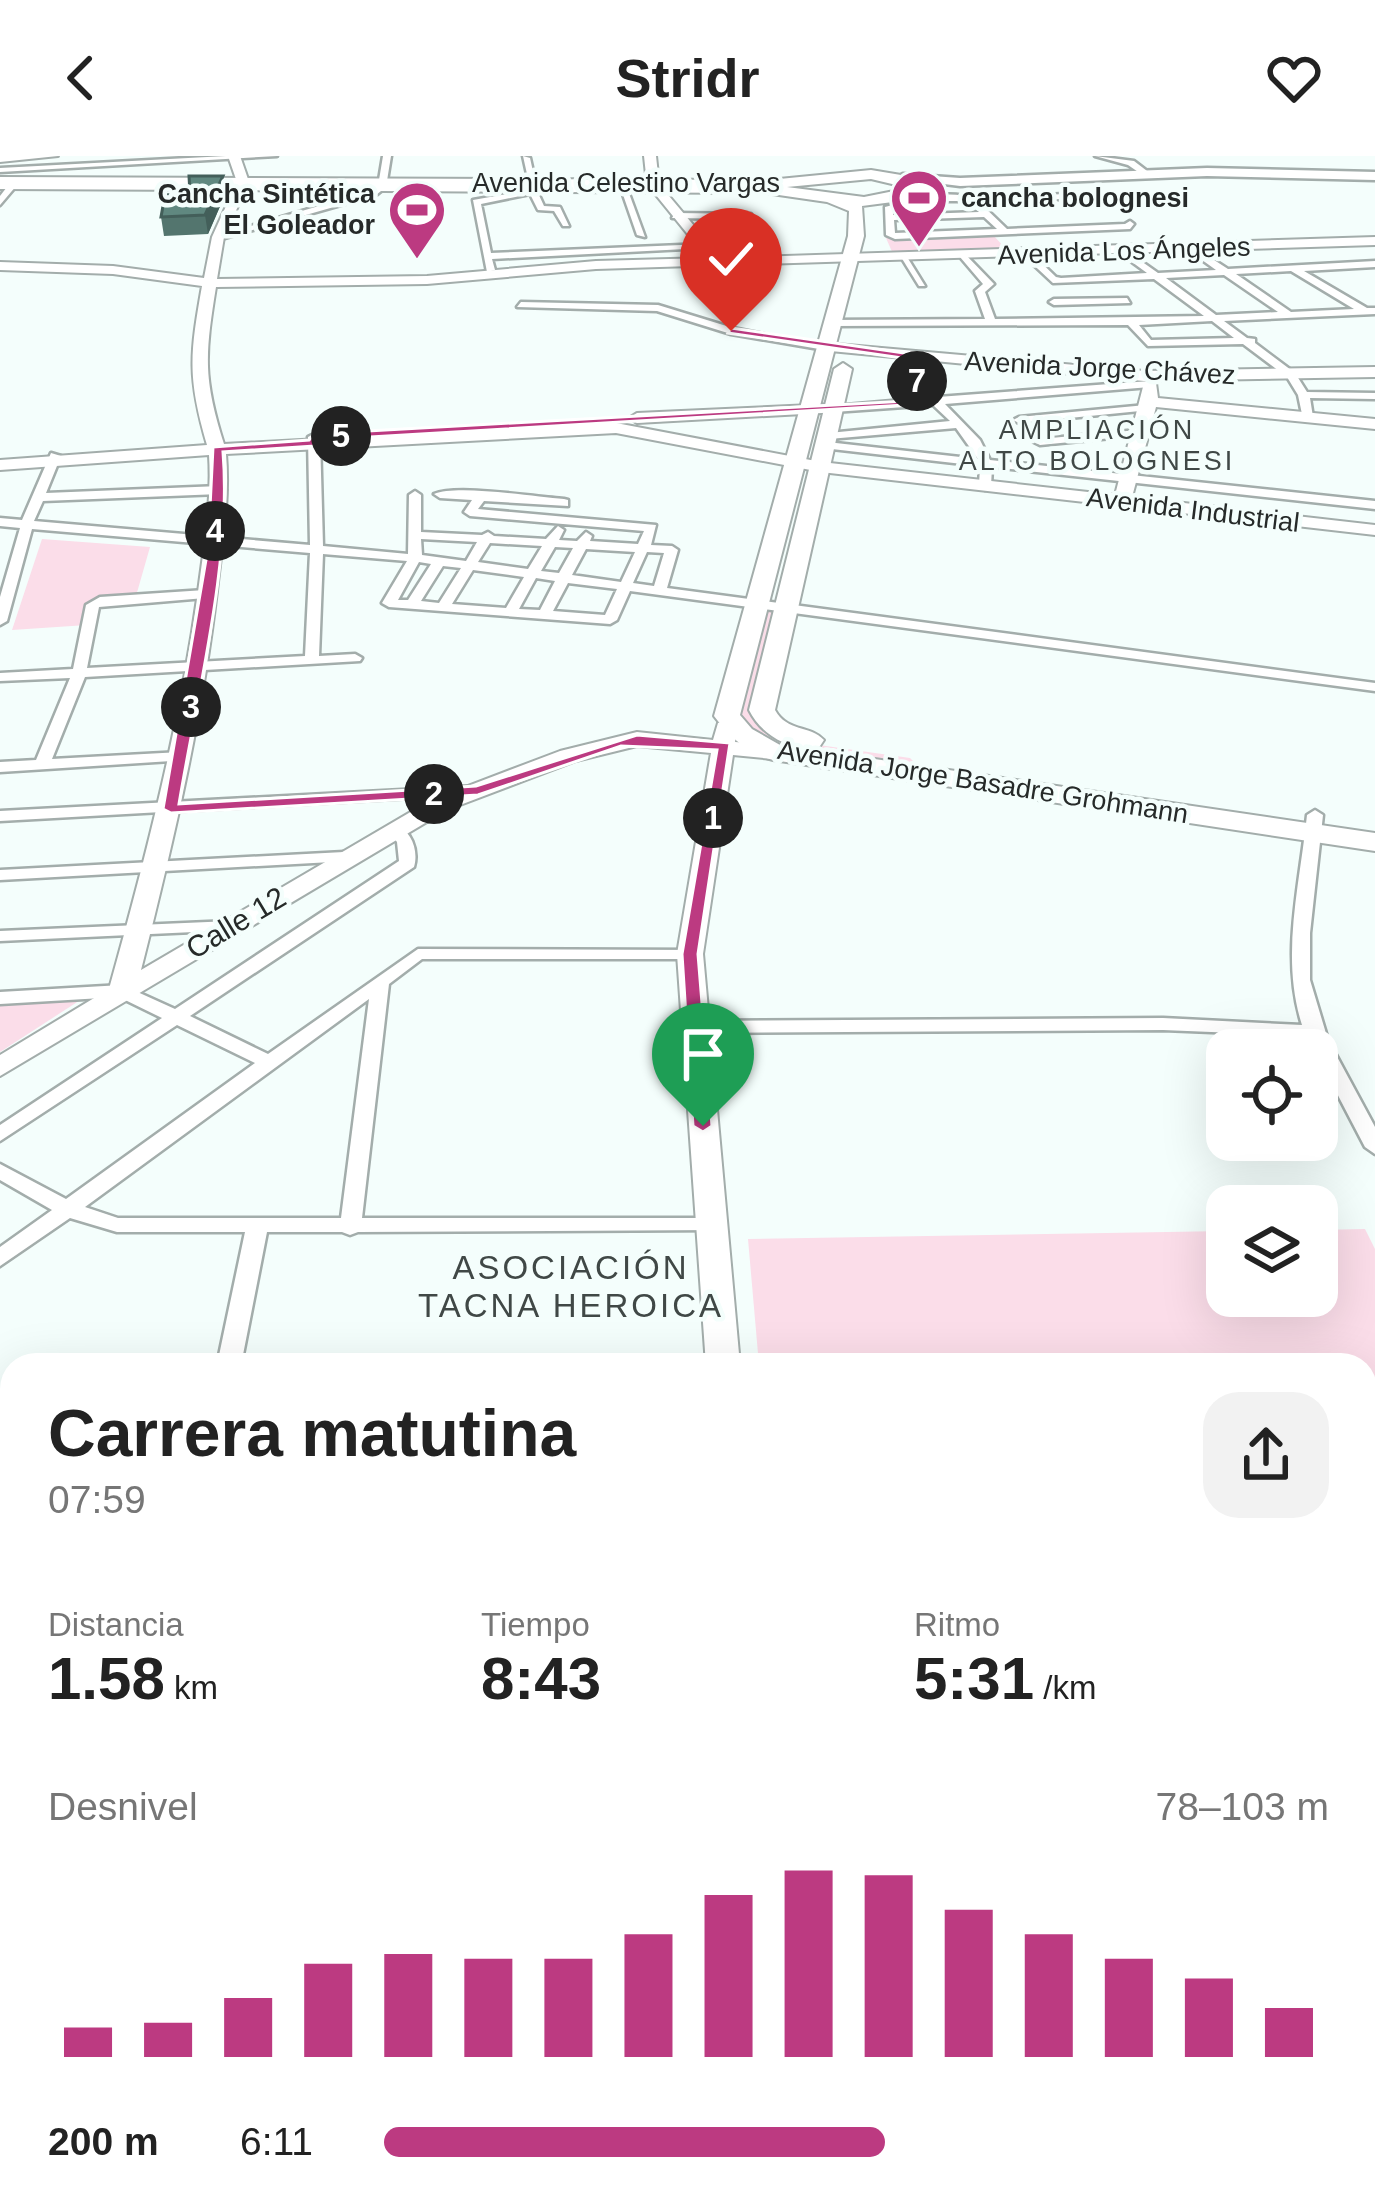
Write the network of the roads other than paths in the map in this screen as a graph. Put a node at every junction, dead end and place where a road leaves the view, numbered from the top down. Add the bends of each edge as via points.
1 (52, 156) edge
2 (273, 156) edge
3 (387, 156) edge
4 (650, 156) edge
5 (861, 156) edge
6 (877, 156) edge
7 (1099, 156) edge
8 (235, 157) edge
9 (526, 158) edge
10 (0, 159) edge
11 (156, 160) edge
12 (0, 170) edge
13 (1147, 174) junction
14 (1178, 176) junction
15 (114, 177) junction
16 (898, 178) junction
17 (1375, 179) edge
18 (1081, 180) junction
19 (15, 183) edge
20 (243, 184) junction
21 (382, 185) junction
22 (571, 186) junction
23 (655, 186) junction
24 (533, 187) junction
25 (825, 187) junction
26 (550, 188) junction
27 (623, 188) junction
28 (908, 195) junction
29 (1098, 195) junction
30 (1038, 197) junction
31 (973, 199) junction
32 (0, 202) edge
33 (988, 214) junction
34 (675, 216) junction
35 (889, 218) junction
36 (566, 224) dead end
37 (1070, 230) junction
38 (696, 232) junction
39 (1005, 232) junction
40 (678, 233) dead end
41 (660, 234) dead end
42 (642, 235) junction
43 (620, 236) dead end
44 (856, 236) junction
45 (884, 236) junction
46 (218, 237) junction
47 (575, 238) dead end
48 (1375, 241) edge
49 (1358, 242) junction
50 (485, 244) junction
51 (1194, 250) junction
52 (1124, 252) junction
53 (1375, 253) edge
54 (1028, 255) junction
55 (712, 256) junction
56 (965, 257) junction
57 (851, 258) junction
58 (904, 259) junction
59 (872, 260) junction
60 (488, 263) junction
61 (0, 264) edge
62 (1375, 264) edge
63 (1294, 269) junction
64 (1226, 272) junction
65 (454, 276) junction
66 (1156, 276) junction
67 (1107, 278) junction
68 (211, 280) junction
69 (866, 284) dead end
70 (922, 284) dead end
71 (1046, 290) dead end
72 (1054, 302) junction
73 (860, 303) dead end
74 (521, 305) dead end
75 (1372, 314) edge
76 (1290, 316) junction
77 (1219, 320) junction
78 (855, 322) junction
79 (991, 322) junction
80 (1061, 322) junction
81 (1131, 322) junction
82 (831, 323) junction
83 (1251, 341) junction
84 (825, 347) junction
85 (847, 350) junction
86 (922, 358) junction
87 (1375, 372) edge
88 (1291, 375) junction
89 (1148, 393) junction
90 (1304, 395) junction
91 (1375, 396) edge
92 (997, 397) junction
93 (934, 403) junction
94 (834, 409) junction
95 (808, 410) junction
96 (1307, 417) junction
97 (1019, 420) junction
98 (958, 424) junction
99 (1375, 424) edge
100 (635, 425) junction
101 (1138, 433) junction
102 (314, 440) junction
103 (1040, 442) junction
104 (216, 446) junction
105 (979, 448) junction
106 (816, 454) junction
107 (908, 454) junction
108 (55, 458) junction
109 (0, 463) edge
110 (1048, 470) junction
111 (987, 475) junction
112 (220, 490) junction
113 (1124, 490) junction
114 (440, 494) dead end
115 (416, 495) dead end
116 (482, 495) junction
117 (39, 497) junction
118 (799, 499) junction
119 (539, 500) junction
120 (1375, 505) edge
121 (565, 511) junction
122 (470, 512) junction
123 (532, 516) junction
124 (1375, 519) edge
125 (595, 520) junction
126 (623, 522) junction
127 (0, 526) edge
128 (26, 528) junction
129 (652, 528) junction
130 (1375, 530) edge
131 (458, 534) junction
132 (415, 535) junction
133 (488, 536) junction
134 (520, 538) junction
135 (552, 541) junction
136 (582, 543) junction
137 (214, 544) junction
138 (614, 545) junction
139 (646, 548) junction
140 (672, 550) junction
141 (316, 553) junction
142 (414, 562) junction
143 (438, 564) junction
144 (469, 567) junction
145 (500, 571) junction
146 (530, 574) junction
147 (563, 578) junction
148 (595, 582) junction
149 (627, 586) junction
150 (660, 590) junction
151 (205, 594) junction
152 (754, 603) junction
153 (412, 604) junction
154 (443, 607) junction
155 (784, 607) junction
156 (510, 612) junction
157 (544, 615) junction
158 (0, 621) edge
159 (355, 658) dead end
160 (312, 660) junction
161 (198, 666) junction
162 (79, 673) junction
163 (0, 677) edge
164 (1375, 687) edge
165 (727, 716) junction
166 (678, 741) junction
167 (773, 752) junction
168 (724, 755) junction
169 (182, 757) junction
170 (921, 765) junction
171 (42, 766) junction
172 (0, 767) edge
173 (489, 786) junction
174 (171, 809) junction
175 (0, 816) edge
176 (1314, 824) junction
177 (1375, 824) edge
178 (394, 828) junction
179 (1375, 842) edge
180 (344, 857) junction
181 (156, 866) junction
182 (0, 874) edge
183 (231, 926) junction
184 (141, 928) junction
185 (0, 936) edge
186 (690, 954) junction
187 (380, 982) junction
188 (122, 991) junction
189 (0, 998) edge
190 (178, 1018) junction
191 (696, 1027) junction
192 (1272, 1029) edge
193 (1314, 1029) edge
194 (269, 1062) junction
195 (0, 1067) edge
196 (1338, 1075) edge
197 (0, 1135) edge
198 (1375, 1147) edge
199 (0, 1171) edge
200 (68, 1209) junction
201 (710, 1225) junction
202 (256, 1226) junction
203 (350, 1228) junction
204 (0, 1258) edge
205 (231, 1353) edge
206 (722, 1353) edge

1 - 10 street
2 - 8 street
3 - 21 street
4 - 23 street
5 - 25 highway
6 - 16 highway via 874,168
7 - 13 street
8 - 11 street
8 - 20 street
9 - 24 street
11 - 15 street
12 - 15 street
13 - 14 main road
13 - 18 main road
14 - 17 main road
14 - 18 main road
15 - 19 highway, Avenida Celestino Vargas
15 - 20 highway, Avenida Celestino Vargas
16 - 18 main road
16 - 25 highway
16 - 28 highway via 918,185
18 - 28 main road
18 - 29 street
19 - 32 street
20 - 21 highway, Avenida Celestino Vargas
20 - 46 street
21 - 24 highway, Avenida Celestino Vargas
21 - 26 highway, Avenida Celestino Vargas
21 - 46 street
22 - 23 highway, Avenida Celestino Vargas
22 - 24 highway, Avenida Celestino Vargas
22 - 26 highway, Avenida Celestino Vargas
22 - 27 highway, Avenida Celestino Vargas
23 - 25 highway, Avenida Celestino Vargas
23 - 27 highway, Avenida Celestino Vargas
23 - 34 street
24 - 26 street
24 - 36 street via 541,208 557,209
24 - 50 street via 476,202
25 - 28 highway
25 - 44 highway via 857,209
27 - 42 street
28 - 45 highway via 878,209
29 - 30 street
29 - 37 street via 1130,224
30 - 31 street
30 - 37 street
31 - 33 street
31 - 35 street via 897,205
33 - 35 street
33 - 39 street
34 - 38 street
34 - 55 street via 748,216 757,245
35 - 45 street
37 - 39 street
38 - 40 street
38 - 55 street
39 - 45 street
41 - 42 street
42 - 43 street
44 - 45 highway
44 - 57 highway, Avenida Jorge Basadre Grohmann
45 - 59 highway
46 - 68 street
47 - 50 street
48 - 49 street, Avenida Los Ángeles
49 - 51 street, Avenida Los Ángeles
49 - 53 street
50 - 60 street
51 - 52 street, Avenida Los Ángeles
51 - 64 street
52 - 54 street, Avenida Los Ángeles
52 - 66 street
54 - 56 street, Avenida Los Ángeles
54 - 67 street via 1056,281
55 - 57 street, Avenida Los Ángeles
55 - 60 street, Avenida Los Ángeles
55 - 65 street, Avenida Los Ángeles
56 - 58 street, Avenida Los Ángeles
56 - 79 street via 985,288
57 - 59 street, Avenida Los Ángeles
57 - 82 highway, Avenida Jorge Basadre Grohmann
58 - 59 street, Avenida Los Ángeles
58 - 70 street
59 - 69 highway
60 - 65 street, Avenida Los Ángeles
61 - 68 street, Avenida Los Ángeles
62 - 63 street
63 - 64 street
63 - 75 street
64 - 66 street
64 - 76 street
65 - 68 street, Avenida Los Ángeles
66 - 67 street
66 - 77 street
67 - 72 street via 1126,301
68 - 104 street via 197,355
71 - 72 street
72 - 80 street
73 - 78 highway, Avenida Jorge Basadre Grohmann
74 - 84 street via 666,310
75 - 76 street
76 - 77 street
77 - 81 street
77 - 83 street
78 - 79 street
78 - 82 street
78 - 85 highway, Avenida Jorge Basadre Grohmann
79 - 80 street
80 - 81 street
81 - 83 street via 1148,343
82 - 84 highway, Avenida Jorge Basadre Grohmann
83 - 88 street
84 - 85 street, Avenida Jorge Chávez
84 - 95 highway, Avenida Jorge Basadre Grohmann
85 - 86 street, Avenida Jorge Chávez
85 - 94 highway, Avenida Jorge Basadre Grohmann
86 - 89 street, Avenida Jorge Chávez
86 - 93 street via 917,383
87 - 88 street, Avenida Jorge Chávez
88 - 89 street, Avenida Jorge Chávez
88 - 90 street
89 - 92 street
89 - 96 street
89 - 97 street
89 - 101 street
90 - 91 street
90 - 96 street
92 - 93 street
92 - 97 street
93 - 94 street
93 - 98 street
94 - 95 street
94 - 106 highway, Avenida Jorge Basadre Grohmann
95 - 100 street
95 - 106 highway, Avenida Jorge Basadre Grohmann
96 - 99 street
97 - 103 street
98 - 105 street
98 - 106 street
100 - 102 street
100 - 106 street, Avenida Industrial
101 - 103 street
101 - 113 street
102 - 104 street
102 - 141 street
103 - 110 street via 1050,455
104 - 108 street
104 - 112 street
105 - 107 street
105 - 111 street
106 - 107 street
106 - 111 street, Avenida Industrial
106 - 118 highway, Avenida Jorge Basadre Grohmann
107 - 111 street
108 - 109 street
108 - 117 street
110 - 111 street
110 - 113 street
111 - 113 street, Avenida Industrial
112 - 117 street
112 - 137 street
113 - 120 street
113 - 124 street, Avenida Industrial
113 - 130 street, Avenida Industrial
114 - 116 street
115 - 132 street
116 - 119 street
116 - 122 street
117 - 128 street
118 - 152 highway, Avenida Jorge Basadre Grohmann
118 - 155 highway, Avenida Jorge Basadre Grohmann
119 - 121 street
119 - 123 street
121 - 123 street
121 - 125 street
121 - 135 street
122 - 123 street
122 - 131 street
123 - 134 street
125 - 126 street
125 - 136 street
126 - 129 street
126 - 138 street
127 - 128 street
128 - 137 street
128 - 158 street
129 - 139 street
129 - 140 street via 676,536
131 - 132 street
131 - 133 street
132 - 142 street
133 - 134 street
133 - 144 street
134 - 135 street
134 - 145 street
135 - 136 street
135 - 146 street
136 - 138 street
136 - 147 street
137 - 141 street
137 - 151 street
138 - 139 street
138 - 148 street
139 - 140 street
139 - 149 street
140 - 150 street
141 - 142 street
141 - 160 street
142 - 143 street
142 - 153 street via 389,599
143 - 144 street
143 - 153 street
144 - 145 street
144 - 154 street
145 - 146 street
146 - 147 street
146 - 156 street
147 - 148 street
147 - 157 street
148 - 149 street
149 - 150 street
149 - 157 street via 610,620
150 - 152 street
151 - 161 street
151 - 162 street via 105,600 90,608
152 - 155 street
152 - 165 highway, Avenida Jorge Basadre Grohmann
153 - 154 street
154 - 156 street
155 - 164 street
155 - 170 highway, Avenida Jorge Basadre Grohmann via 762,710 767,722 800,738
156 - 157 street
159 - 160 street
160 - 161 street
161 - 162 street
161 - 169 street
162 - 163 street
162 - 171 street
165 - 166 street via 709,734
165 - 167 highway, Avenida Jorge Basadre Grohmann
165 - 168 street
166 - 168 street, Calle 12
166 - 173 street, Calle 12 via 618,742
167 - 168 street, Calle 12
167 - 170 highway, Avenida Jorge Basadre Grohmann
168 - 186 street
169 - 171 street
169 - 174 street
170 - 176 highway, Avenida Jorge Basadre Grohmann
171 - 172 street
173 - 174 street
173 - 178 street, Calle 12
174 - 175 street
174 - 181 street
176 - 177 highway, Avenida Jorge Basadre Grohmann
176 - 179 highway, Avenida Jorge Basadre Grohmann
176 - 193 street via 1301,979
178 - 180 street, Calle 12
178 - 190 street via 408,863
180 - 181 street
180 - 183 street, Calle 12
181 - 182 street
181 - 184 street
183 - 184 street
183 - 188 street, Calle 12
184 - 185 street
184 - 188 street
186 - 187 street via 418,954
186 - 191 street
187 - 194 street
187 - 203 street
188 - 189 street
188 - 190 street
188 - 195 street, Calle 12
190 - 194 street
190 - 197 street
191 - 192 street
191 - 201 street
194 - 200 street
196 - 198 street
199 - 200 street
200 - 202 street via 117,1225
200 - 204 street
201 - 203 street
201 - 206 street
202 - 203 street
202 - 205 street

